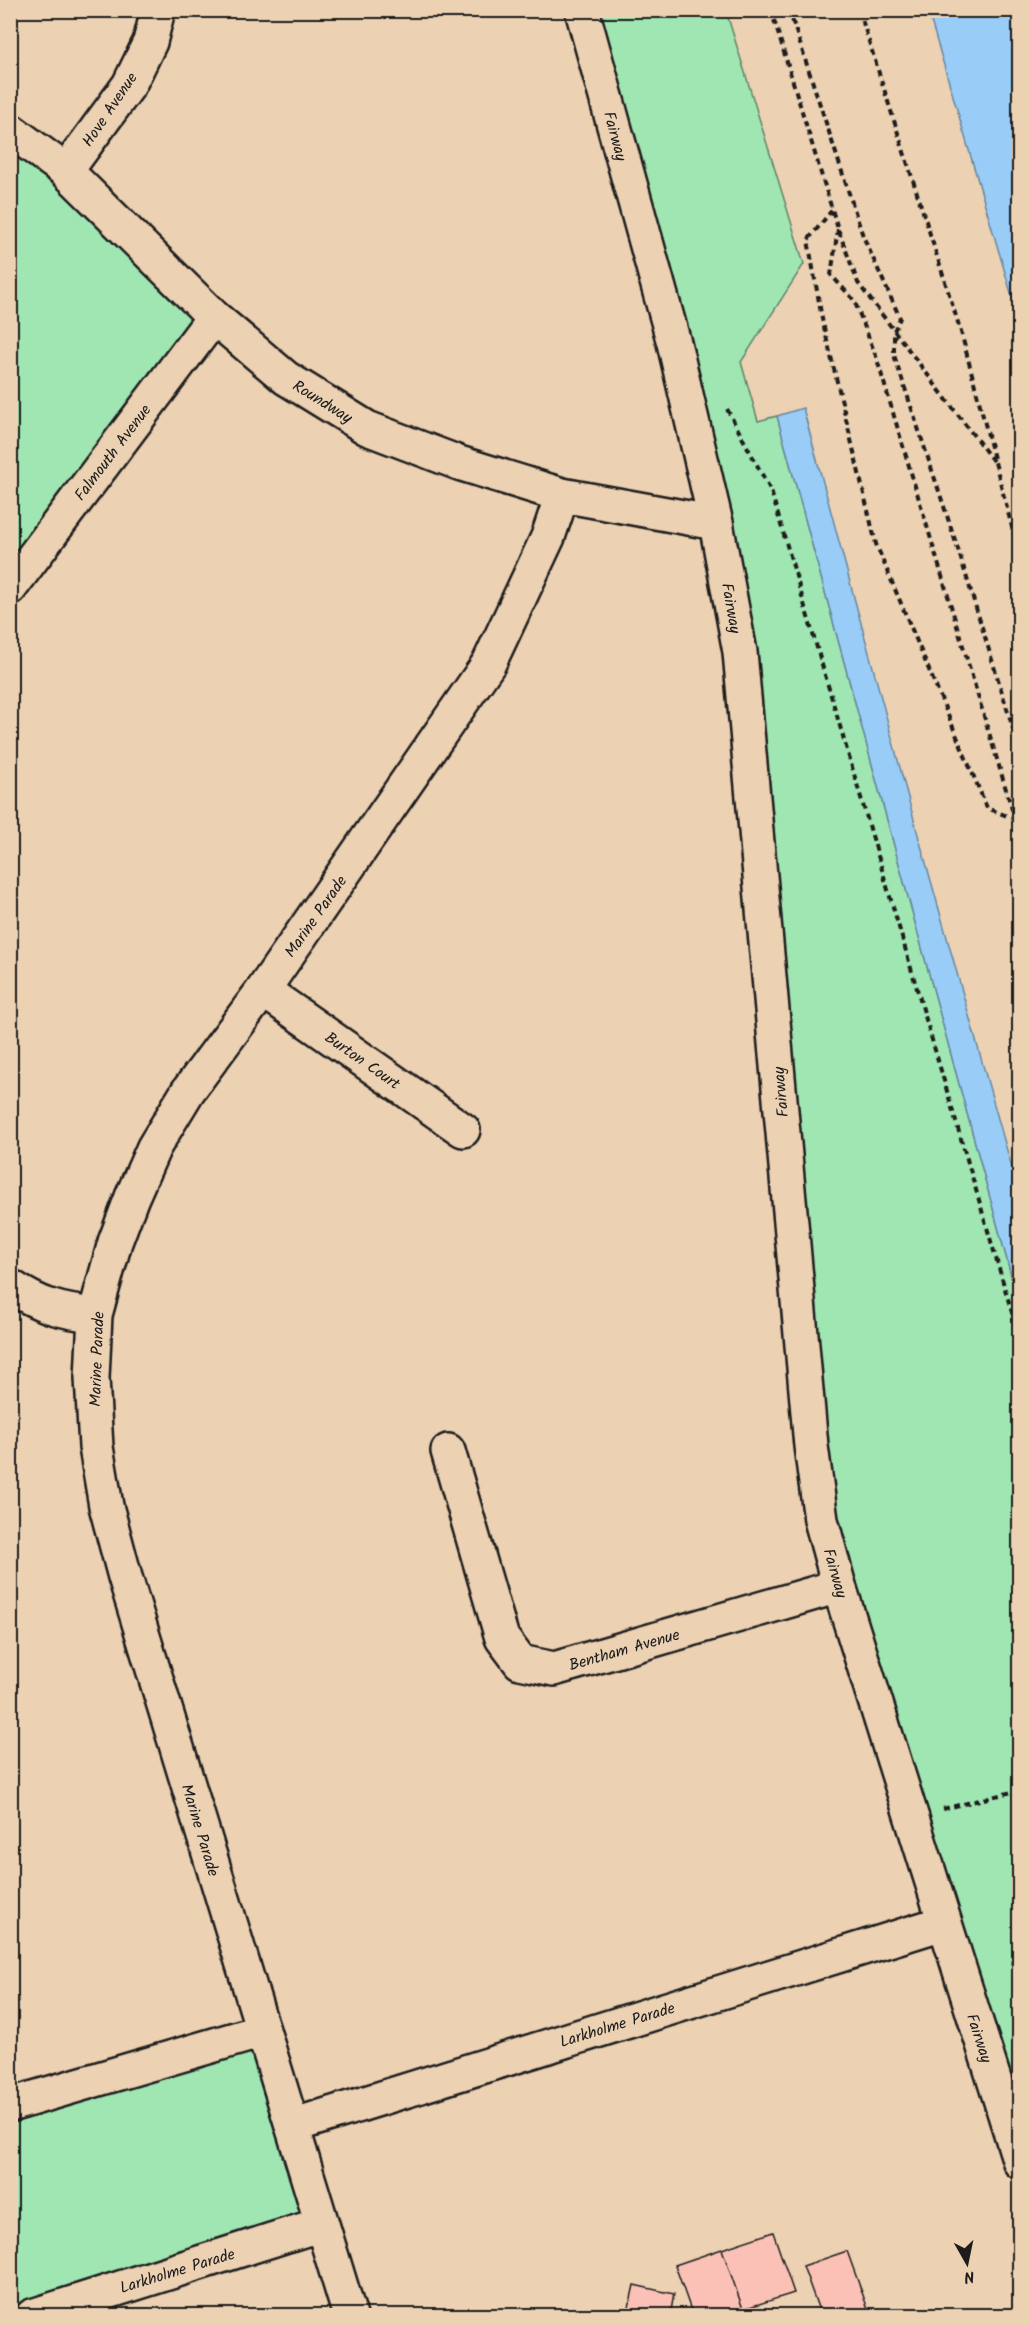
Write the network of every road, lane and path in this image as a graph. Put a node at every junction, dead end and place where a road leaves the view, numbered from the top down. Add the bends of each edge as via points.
1 (158, 10) edge
2 (582, 10) edge
3 (771, 10) edge
4 (789, 10) edge
5 (860, 10) edge
6 (10, 130) edge
7 (66, 171) junction
8 (832, 210) junction
9 (838, 229) junction
10 (214, 317) junction
11 (894, 331) junction
12 (726, 407) dead end
13 (994, 463) junction
14 (562, 495) junction
15 (716, 523) junction
16 (1020, 558) edge
17 (10, 588) edge
18 (1020, 751) edge
19 (1014, 819) junction
20 (1020, 836) edge
21 (263, 990) junction
22 (463, 1130) dead end
23 (10, 1286) edge
24 (95, 1315) junction
25 (1020, 1340) edge
26 (448, 1451) dead end
27 (839, 1586) junction
28 (1020, 1790) edge
29 (911, 1819) junction
30 (943, 1923) junction
31 (262, 2031) junction
32 (10, 2105) edge
33 (292, 2126) junction
34 (1020, 2162) edge
35 (322, 2224) junction
36 (32, 2316) edge
37 (350, 2316) edge

1 - 7 street, Hove Avenue via 150,42 129,85
2 - 15 street, Fairway via 674,343
3 - 8 path
4 - 11 path via 863,236 900,318
5 - 13 path via 960,332
6 - 7 street, Roundway
7 - 10 street, Roundway
8 - 9 path
8 - 19 path via 808,240 822,319 876,544 987,808
9 - 11 path via 858,283
9 - 19 path via 831,275 854,300 876,356
10 - 14 street, Roundway via 286,378 367,428 459,463
10 - 17 street, Falmouth Avenue
11 - 13 path
11 - 18 path via 894,355
12 - 25 path via 771,491
13 - 16 path
14 - 15 street, Roundway
14 - 21 street, Marine Parade via 548,537 489,663
15 - 27 street, Fairway via 740,652 811,1446 821,1520
19 - 20 path
21 - 22 street, Burton Court
21 - 24 street, Marine Parade via 188,1091 154,1146 115,1242
23 - 24 street via 59,1311
24 - 31 street, Marine Parade via 95,1435 106,1506
26 - 27 street, Bentham Avenue via 502,1638 520,1662 554,1669
27 - 29 street, Fairway
28 - 29 path
29 - 30 street, Fairway
30 - 33 street, Larkholme Parade
30 - 34 street, Fairway
31 - 32 street
31 - 33 street, Marine Parade
33 - 35 street, Marine Parade
35 - 36 street, Larkholme Parade
35 - 37 street, Marine Parade

